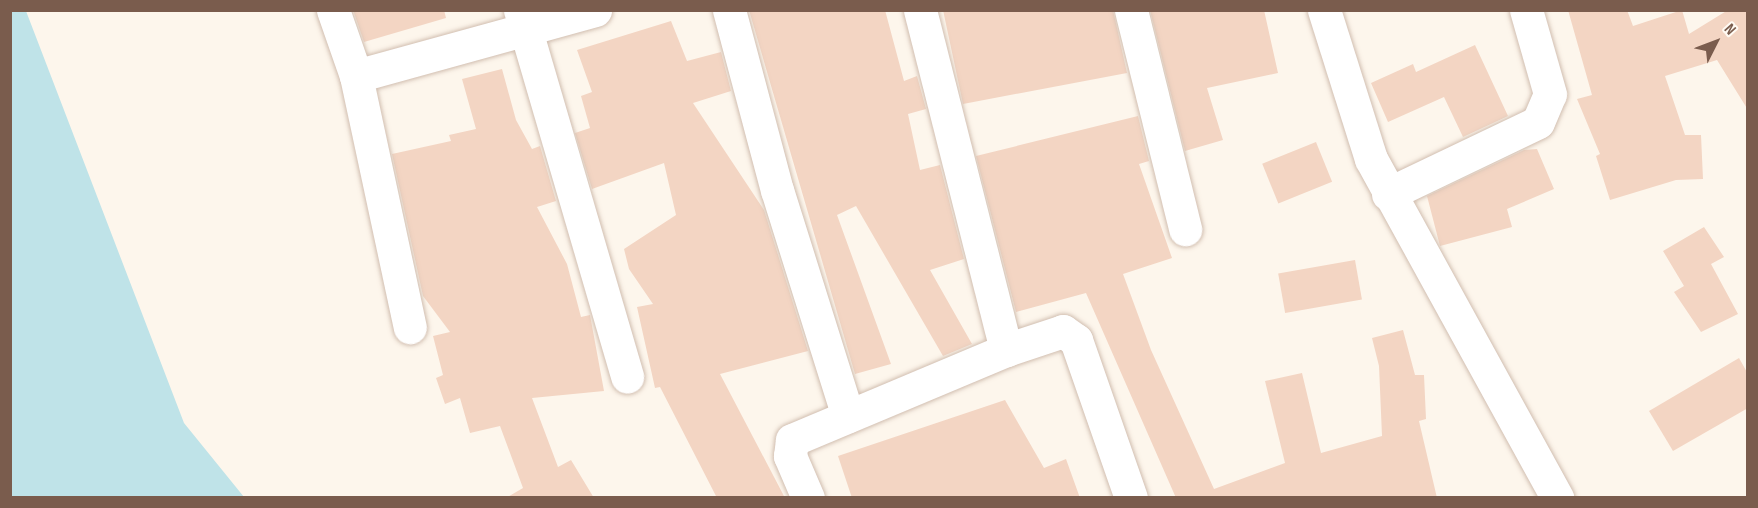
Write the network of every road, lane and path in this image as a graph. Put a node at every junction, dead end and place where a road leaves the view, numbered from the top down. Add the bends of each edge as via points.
1 (333, 10) edge
2 (595, 10) edge
3 (729, 10) edge
4 (920, 10) edge
5 (1131, 10) edge
6 (1324, 10) edge
7 (1526, 10) edge
8 (523, 20) edge
9 (356, 76) junction
10 (1389, 194) junction
11 (1185, 229) dead end
12 (410, 327) dead end
13 (1006, 350) junction
14 (627, 377) dead end
15 (848, 416) junction
16 (808, 498) edge
17 (1131, 498) edge
18 (1557, 498) edge

1 - 9 street
2 - 8 street
3 - 15 street via 777,190
4 - 13 street
5 - 11 street
6 - 10 street via 1347,91
7 - 10 street via 1550,93 1538,122
8 - 9 street
8 - 14 street
9 - 12 street
10 - 18 street
13 - 15 street
13 - 17 street via 1063,331 1076,340
15 - 16 street via 789,447

